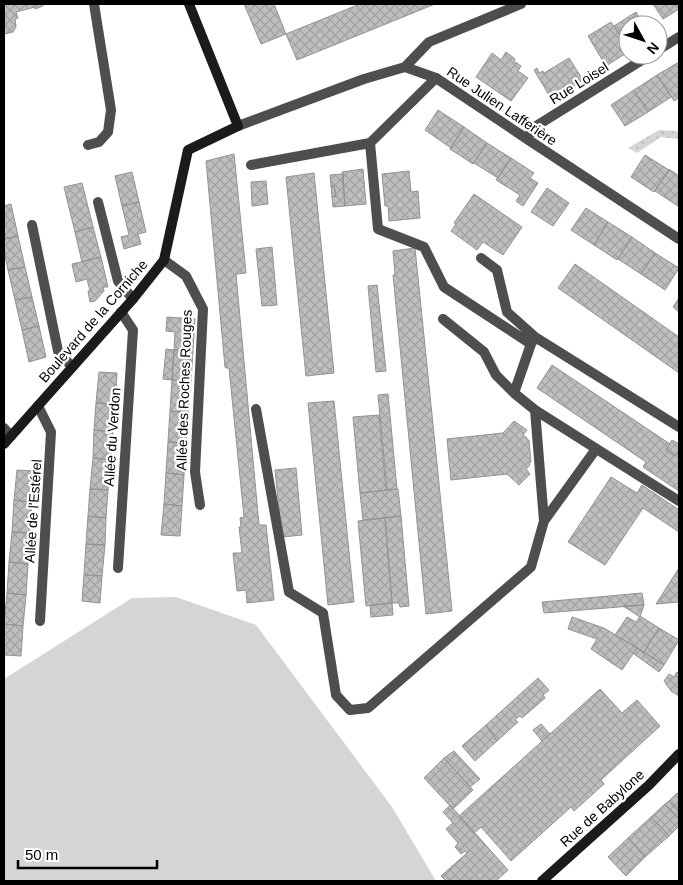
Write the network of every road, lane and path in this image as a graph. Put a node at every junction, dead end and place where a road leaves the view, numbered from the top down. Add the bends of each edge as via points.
1 (94, 4) edge
2 (189, 4) edge
3 (521, 4) edge
4 (679, 37) edge
5 (668, 44) edge
6 (634, 65) edge
7 (405, 67) junction
8 (436, 78) junction
9 (238, 126) junction
10 (527, 139) junction
11 (370, 143) junction
12 (88, 145) dead end
13 (251, 165) dead end
14 (98, 202) dead end
15 (32, 225) dead end
16 (679, 239) edge
17 (481, 258) dead end
18 (164, 260) junction
19 (133, 299) junction
20 (122, 312) junction
21 (443, 319) dead end
22 (533, 341) junction
23 (72, 367) junction
24 (514, 393) junction
25 (38, 406) junction
26 (256, 409) dead end
27 (535, 410) junction
28 (679, 427) edge
29 (7, 432) edge
30 (4, 444) edge
31 (596, 449) junction
32 (679, 501) edge
33 (200, 505) dead end
34 (544, 521) junction
35 (118, 568) dead end
36 (40, 621) dead end
37 (679, 754) edge
38 (542, 881) edge

1 - 12 street via 111,110 108,132 99,142
2 - 9 street
3 - 7 street via 430,42
4 - 5 street
6 - 10 street, Rue Loisel via 533,128
7 - 8 street, Rue Julien Lafferière
7 - 9 street
8 - 10 street, Rue Julien Lafferière
8 - 11 street
9 - 18 street, Boulevard de la Corniche via 188,150
10 - 16 street, Rue Julien Lafferière
11 - 13 street
11 - 22 street via 378,229 424,247 444,288
14 - 19 street via 118,281
15 - 23 street via 58,351
17 - 22 street via 497,270 507,312
18 - 19 street, Boulevard de la Corniche
18 - 33 street, Allée des Roches Rouges via 186,276 203,309 194,472
19 - 20 street, Boulevard de la Corniche
20 - 23 street, Boulevard de la Corniche
20 - 35 street, Allée du Verdon via 133,330
21 - 24 street via 484,352 496,375
22 - 24 street
22 - 28 street
23 - 25 street, Boulevard de la Corniche
24 - 27 street
25 - 29 street, Boulevard de la Corniche
25 - 36 street, Allée de l'Estérel via 52,432
26 - 34 street via 289,592 323,612 336,695 350,710 368,708 531,567
27 - 31 street
27 - 34 street
29 - 30 street, Boulevard de la Corniche
31 - 32 street
31 - 34 street
37 - 38 street, Rue de Babylone via 649,786

